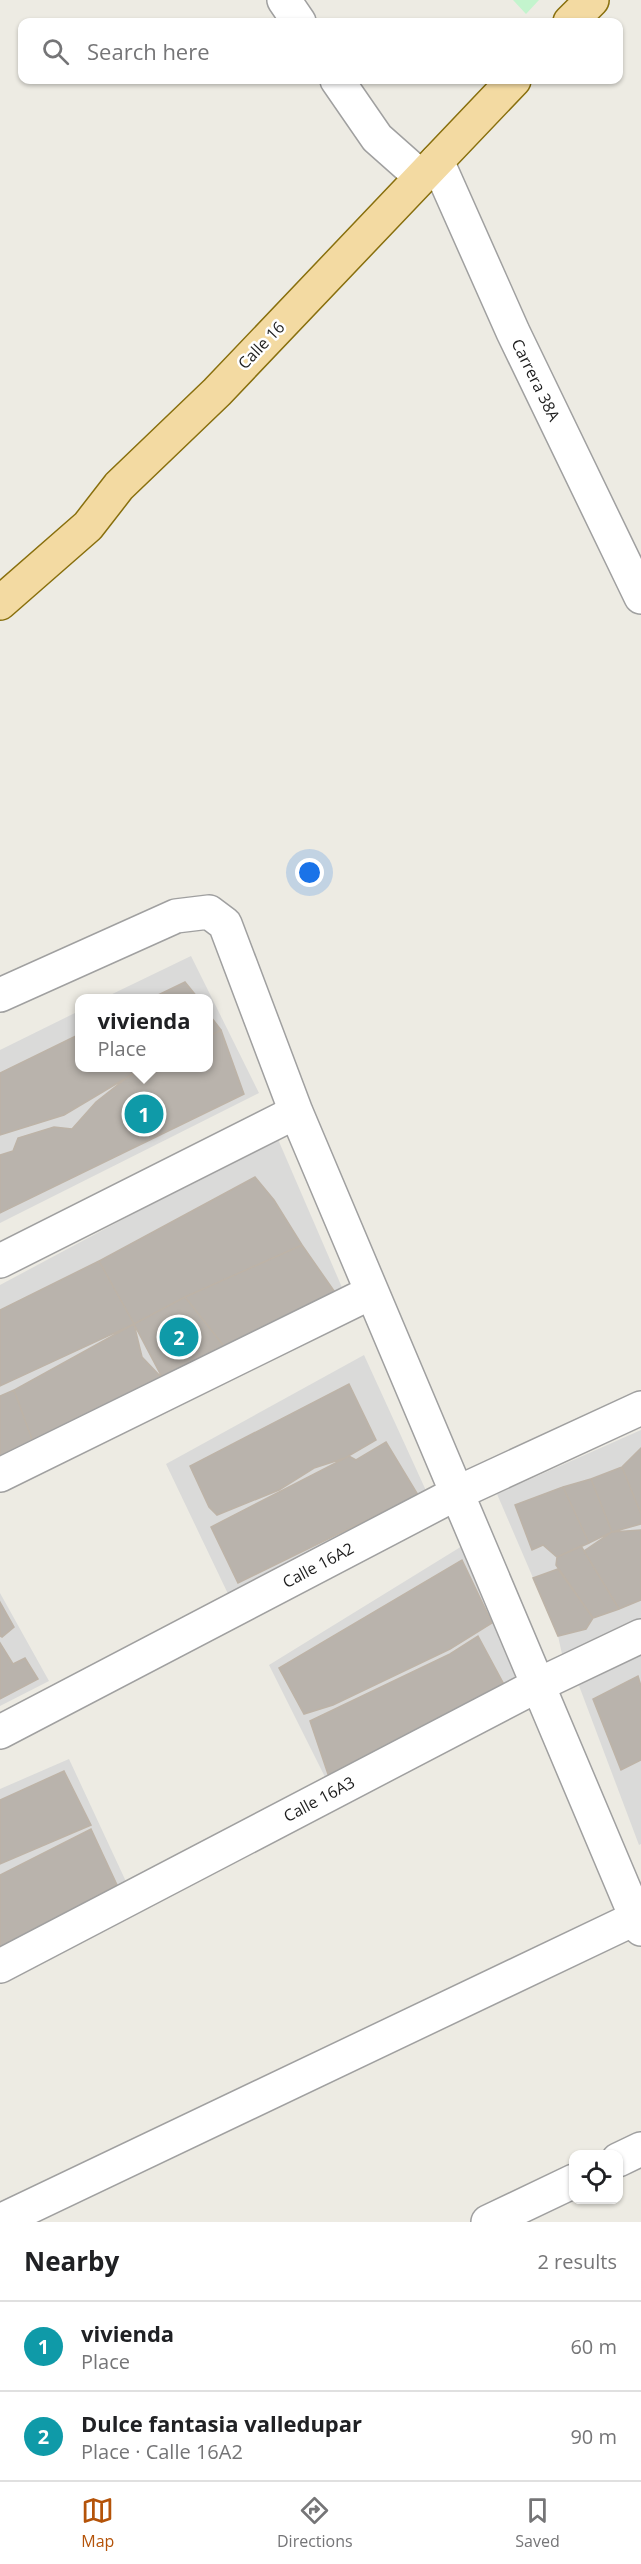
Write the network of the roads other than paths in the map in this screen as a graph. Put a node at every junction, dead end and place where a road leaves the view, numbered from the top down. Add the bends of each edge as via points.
1 (284, 0) edge
2 (592, 0) edge
3 (296, 18) edge
4 (574, 18) edge
5 (340, 84) edge
6 (510, 84) edge
7 (429, 169) junction
8 (641, 597) edge
9 (0, 603) edge
10 (0, 995) edge
11 (296, 1112) junction
12 (0, 1261) edge
13 (372, 1292) junction
14 (641, 1408) edge
15 (0, 1475) edge
16 (457, 1492) junction
17 (641, 1636) edge
18 (538, 1685) junction
19 (0, 1732) edge
20 (629, 1870) edge
21 (639, 1923) edge
22 (0, 1966) edge
23 (641, 2150) edge
24 (623, 2158) edge
25 (569, 2183) edge
26 (3, 2217) edge
27 (488, 2222) edge

1 - 3 street
2 - 4 main road
5 - 7 street via 377,138
6 - 7 main road, Calle 16
7 - 8 street, Carrera 38A
7 - 9 main road, Calle 16 via 217,392 119,486 88,526
10 - 11 street via 176,916 209,912 225,924
11 - 12 street
11 - 13 street
13 - 15 street
13 - 16 street
14 - 16 street, Calle 16A2
16 - 18 street
16 - 19 street, Calle 16A2
17 - 18 street, Calle 16A3
18 - 20 street
18 - 22 street, Calle 16A3
20 - 21 street
21 - 26 street
23 - 24 street
25 - 27 street

